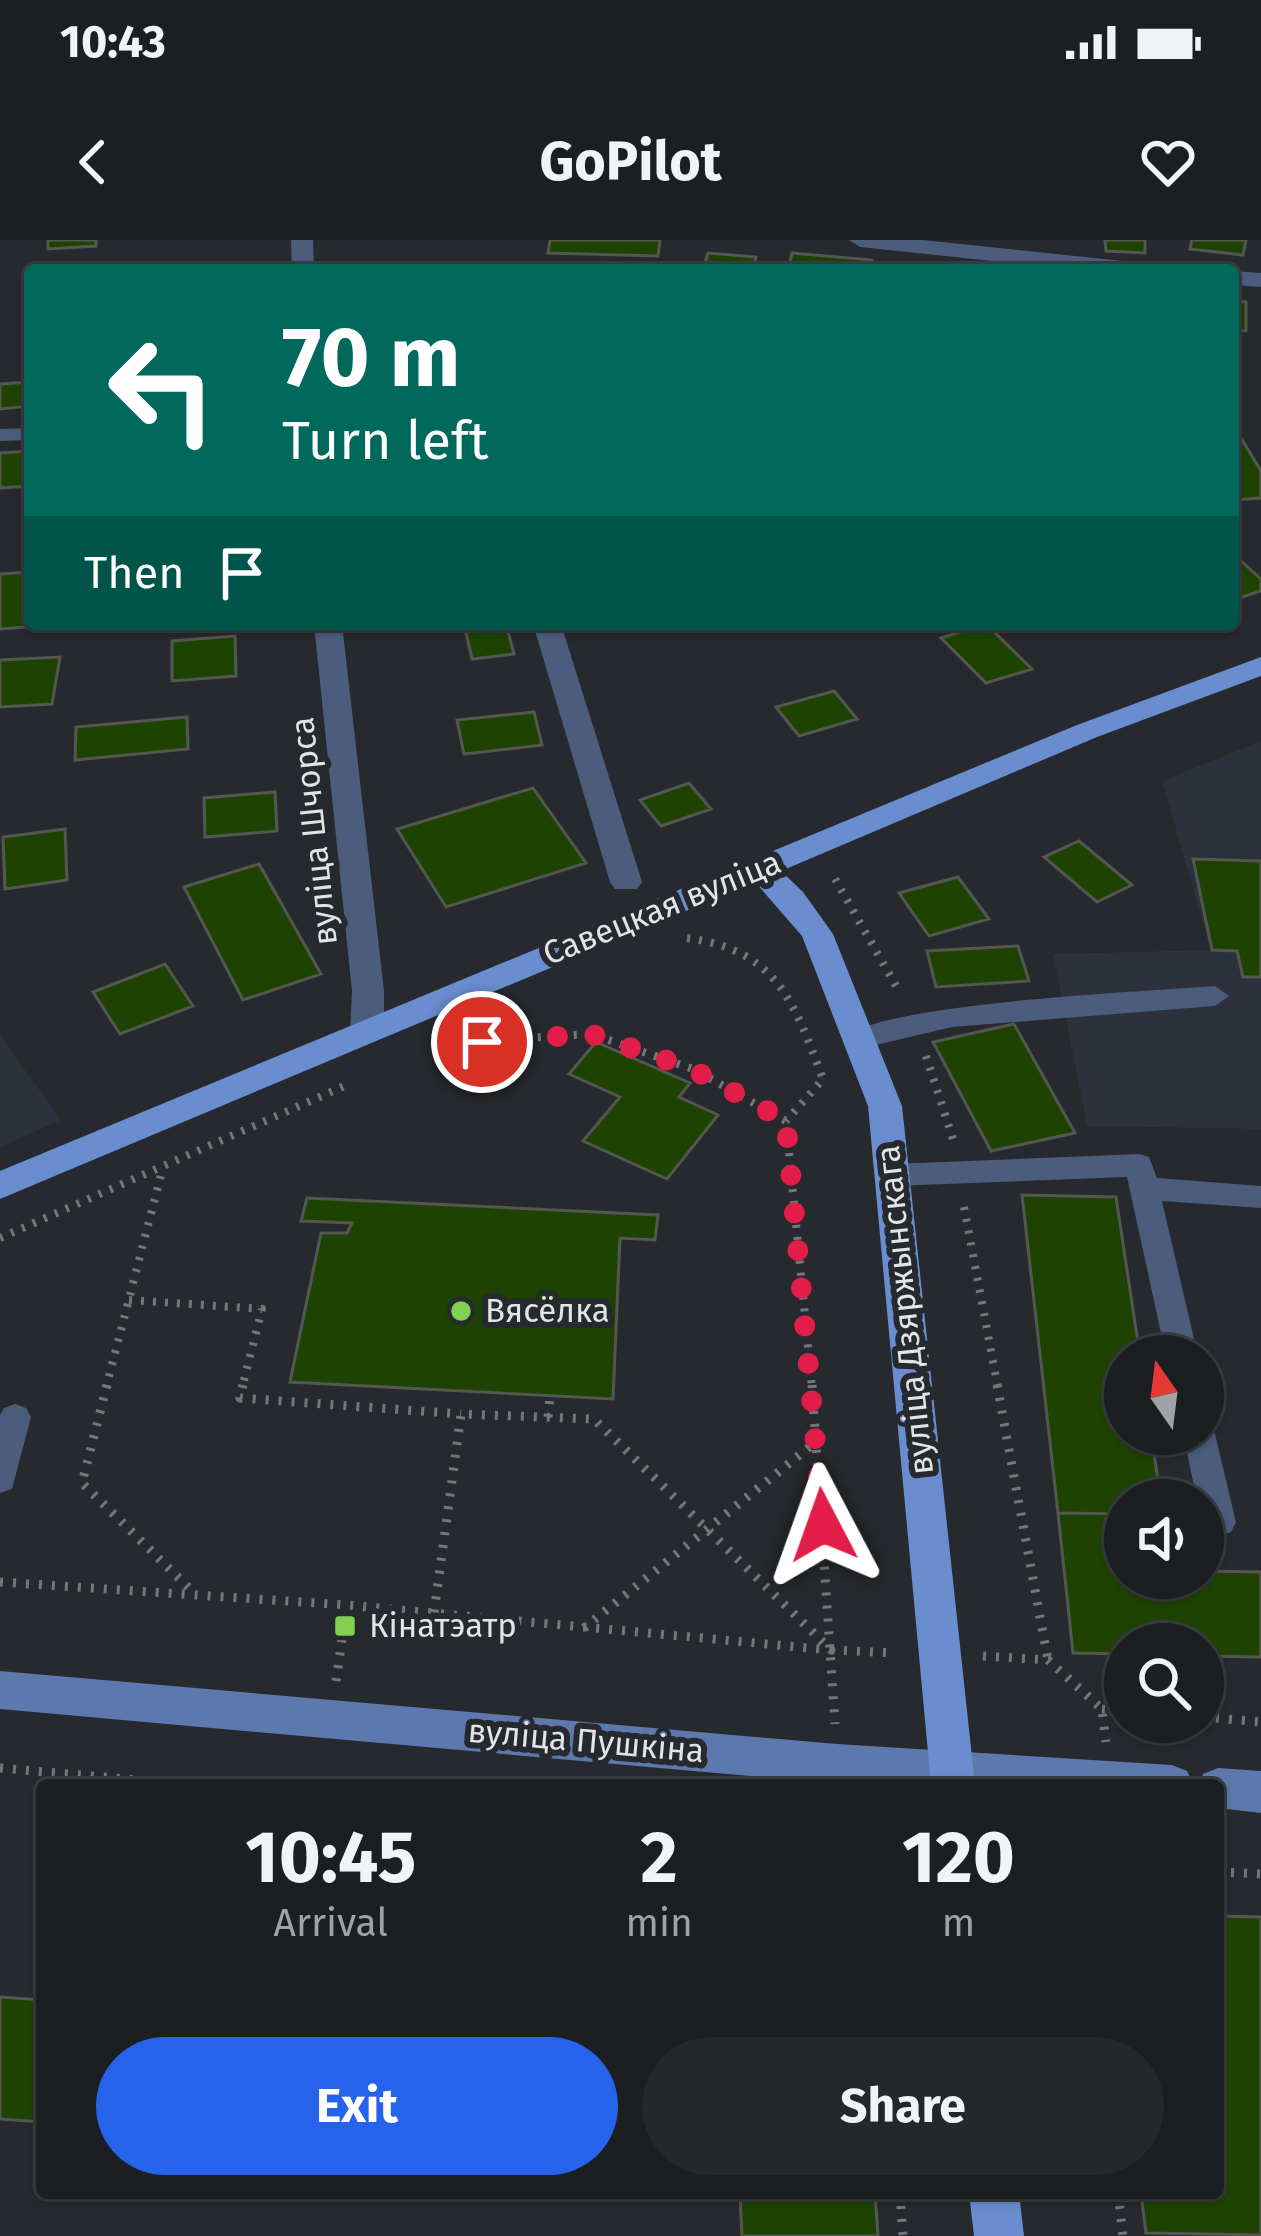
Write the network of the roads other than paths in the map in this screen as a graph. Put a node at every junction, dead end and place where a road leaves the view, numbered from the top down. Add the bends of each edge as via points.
1 (860, 240) edge
2 (1086, 264) edge
3 (329, 630) edge
4 (549, 630) edge
5 (1261, 666) edge
6 (759, 868) junction
7 (626, 882) dead end
8 (1215, 996) dead end
9 (367, 1031) junction
10 (859, 1040) junction
11 (892, 1175) junction
12 (0, 1186) edge
13 (1144, 1188) junction
14 (1261, 1197) edge
15 (1177, 1335) edge
16 (15, 1417) dead end
17 (0, 1479) edge
18 (0, 1690) edge
19 (952, 1777) edge
20 (1058, 1779) edge
21 (1224, 1789) edge
22 (1261, 1792) edge
23 (995, 2199) edge
24 (999, 2236) edge

1 - 2 street
3 - 9 street, вуліца Шчорса
4 - 7 street
5 - 6 main road, Савецкая вуліца
6 - 9 main road, Савецкая вуліца
6 - 10 main road, вуліца Дзяржынскага via 818,934
8 - 10 lane via 952,1018
9 - 12 main road, Савецкая вуліца
10 - 11 main road, вуліца Дзяржынскага via 885,1106
11 - 13 lane via 1139,1165
11 - 19 main road, вуліца Дзяржынскага
13 - 14 lane
13 - 15 lane
16 - 17 lane
18 - 19 main road, вуліца Пушкіна
19 - 20 main road, вуліца Пушкіна
21 - 22 main road
23 - 24 main road

